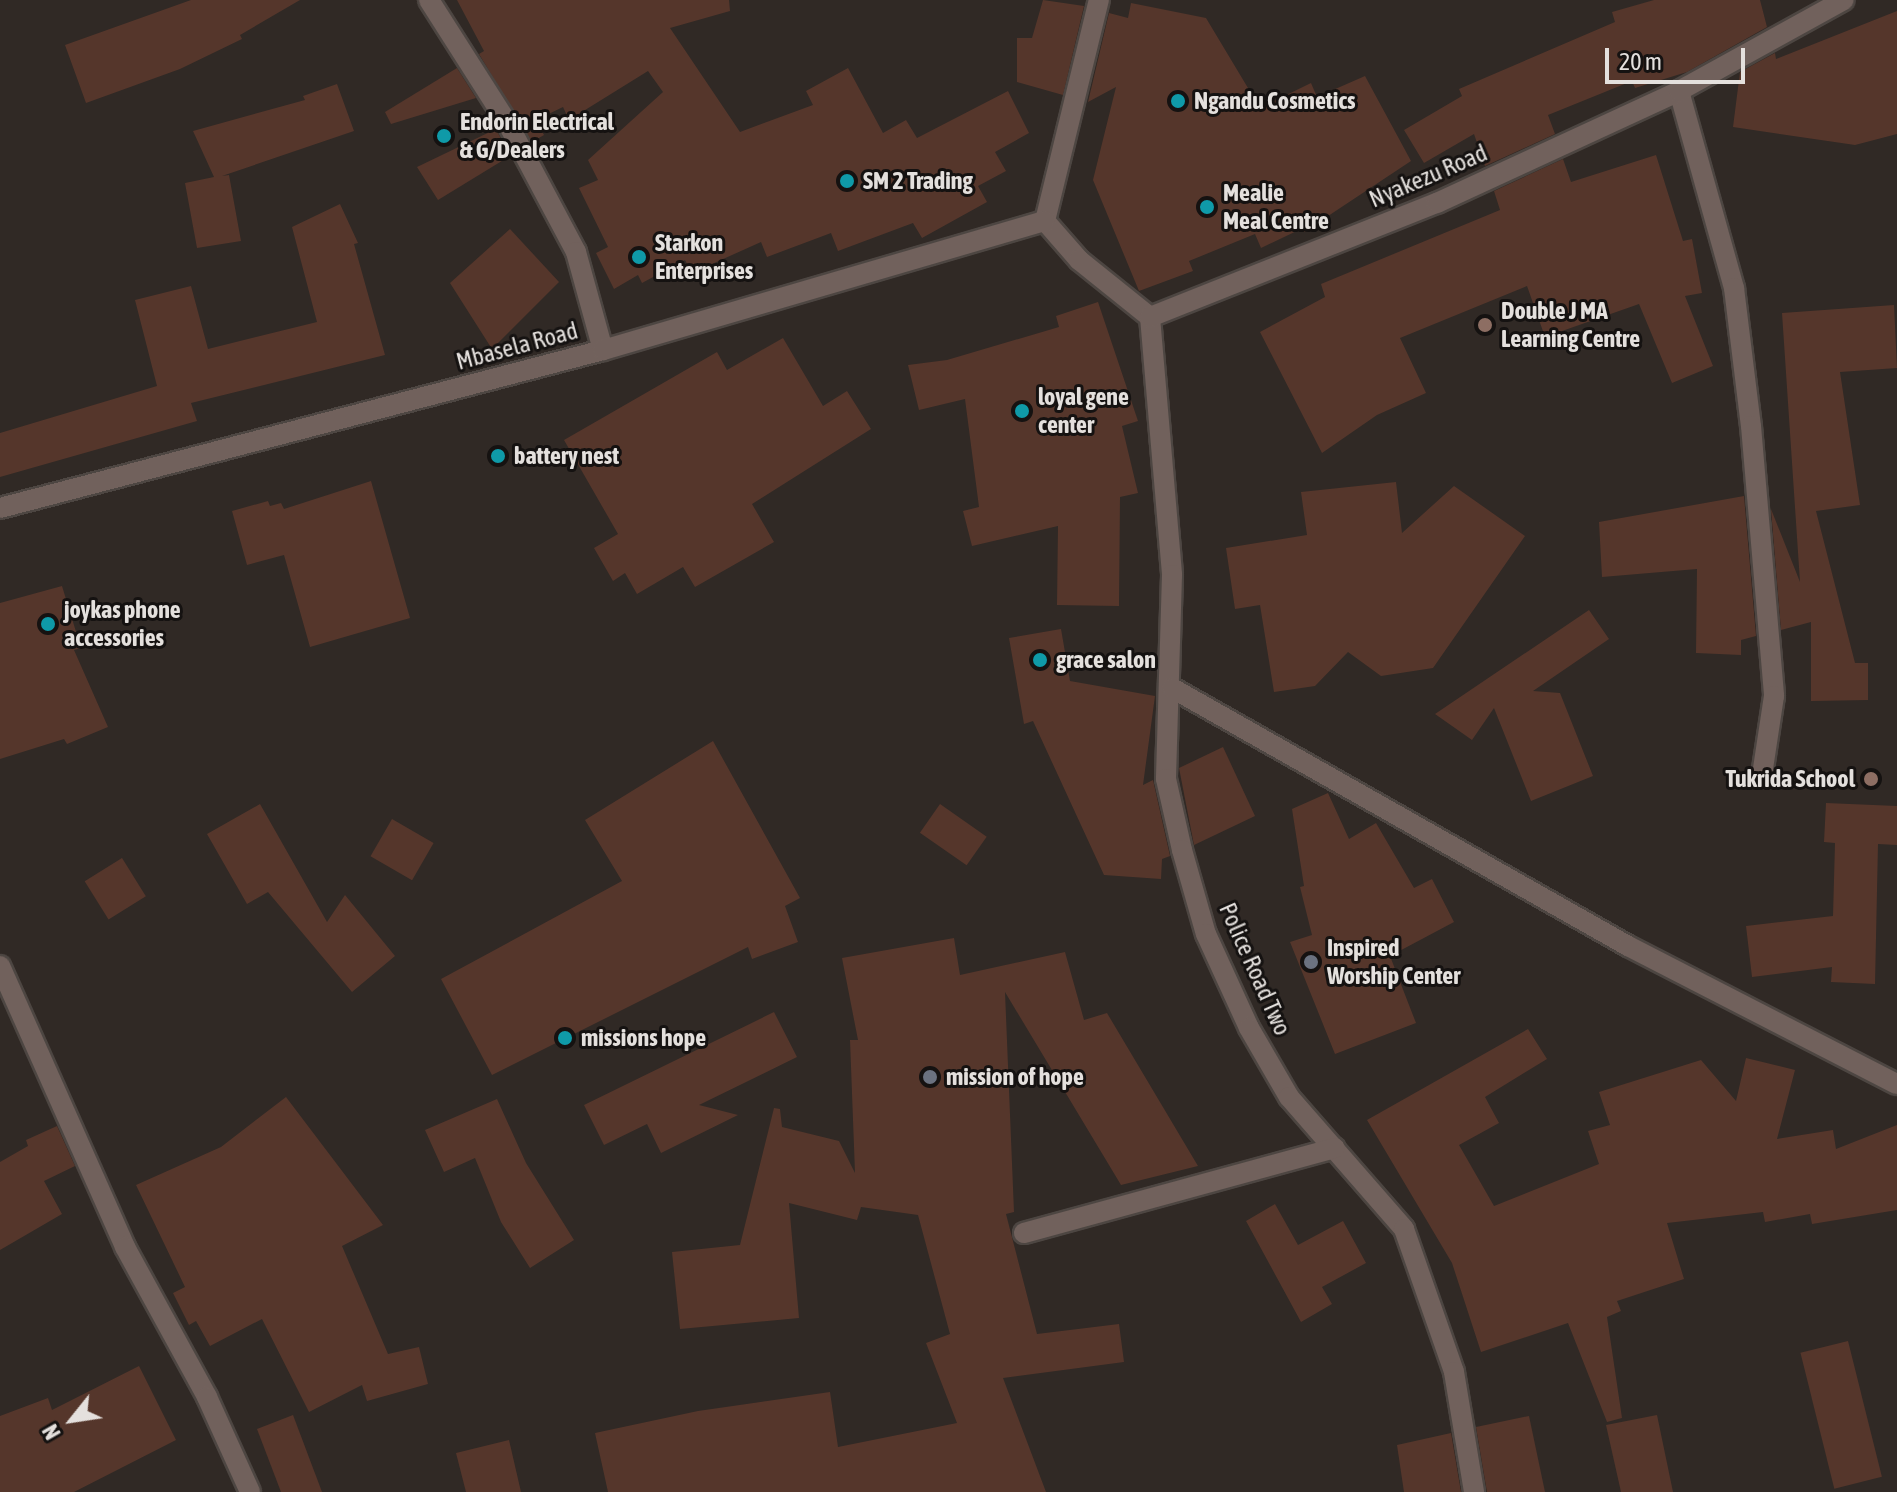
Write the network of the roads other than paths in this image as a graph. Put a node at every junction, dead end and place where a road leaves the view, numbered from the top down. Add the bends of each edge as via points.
1 (429, 0) edge
2 (1099, 0) edge
3 (1844, 0) edge
4 (1679, 91) junction
5 (1045, 221) junction
6 (1150, 317) junction
7 (603, 350) junction
8 (0, 508) edge
9 (1172, 688) junction
10 (1762, 775) dead end
11 (0, 966) edge
12 (1897, 1084) edge
13 (1335, 1148) junction
14 (1024, 1233) dead end
15 (250, 1492) edge
16 (1474, 1492) edge

1 - 7 street via 508,124 576,252
2 - 5 street
3 - 4 street, Nyakezu Road
4 - 6 street, Nyakezu Road via 1437,203
4 - 10 street via 1734,288 1751,426 1774,696
5 - 6 street via 1079,260
5 - 7 street, Mbasela Road
6 - 9 street, Police Road Two via 1172,575
7 - 8 street, Mbasela Road
9 - 12 street via 1628,946
9 - 13 street, Police Road Two via 1166,779 1206,934 1289,1097
11 - 15 street via 125,1247 207,1397
13 - 14 street
13 - 16 street, Police Road Two via 1404,1229 1454,1372

